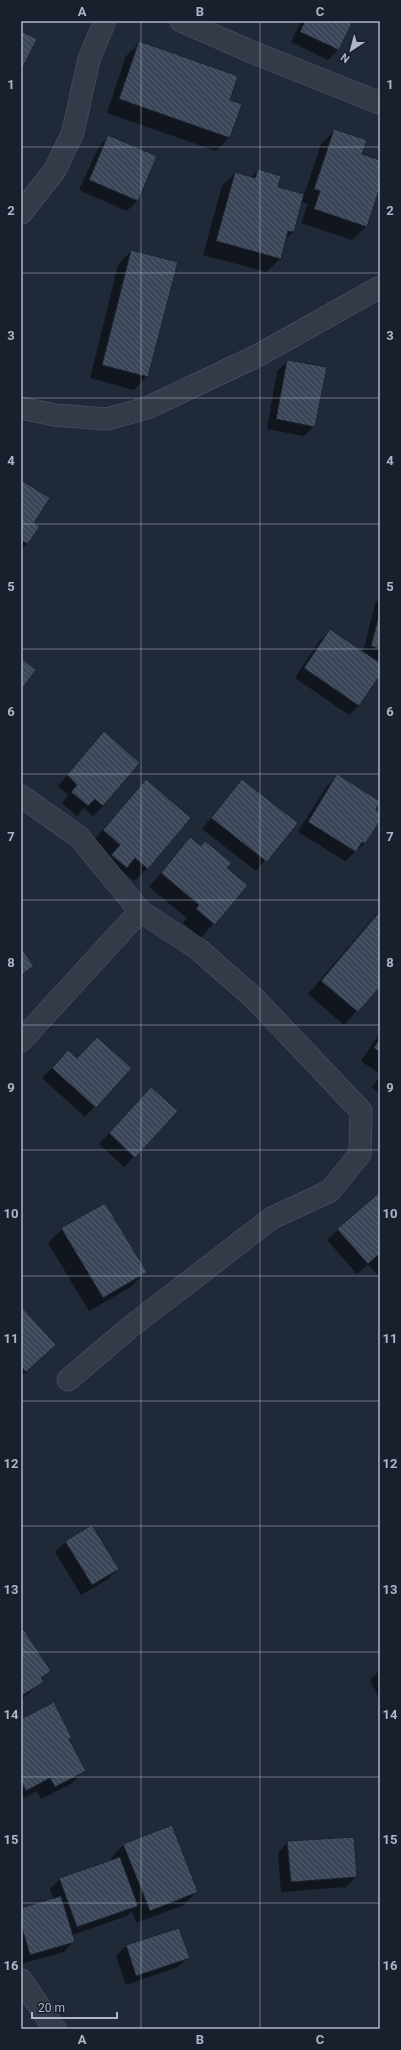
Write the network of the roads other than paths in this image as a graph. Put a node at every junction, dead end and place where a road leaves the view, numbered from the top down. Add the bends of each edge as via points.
1 (105, 21) edge
2 (181, 21) edge
3 (380, 103) edge
4 (21, 213) edge
5 (380, 287) edge
6 (21, 408) edge
7 (21, 796) edge
8 (140, 911) junction
9 (21, 1041) edge
10 (68, 1380) dead end
11 (21, 1980) edge
12 (55, 2029) edge

1 - 4 street via 89,58 73,132 55,170
2 - 3 street
5 - 6 street via 259,355 147,408 107,419 55,415
7 - 8 street via 79,837
8 - 9 street
8 - 10 street via 198,949 254,998 361,1111 360,1154 330,1191 272,1218 130,1328
11 - 12 street

